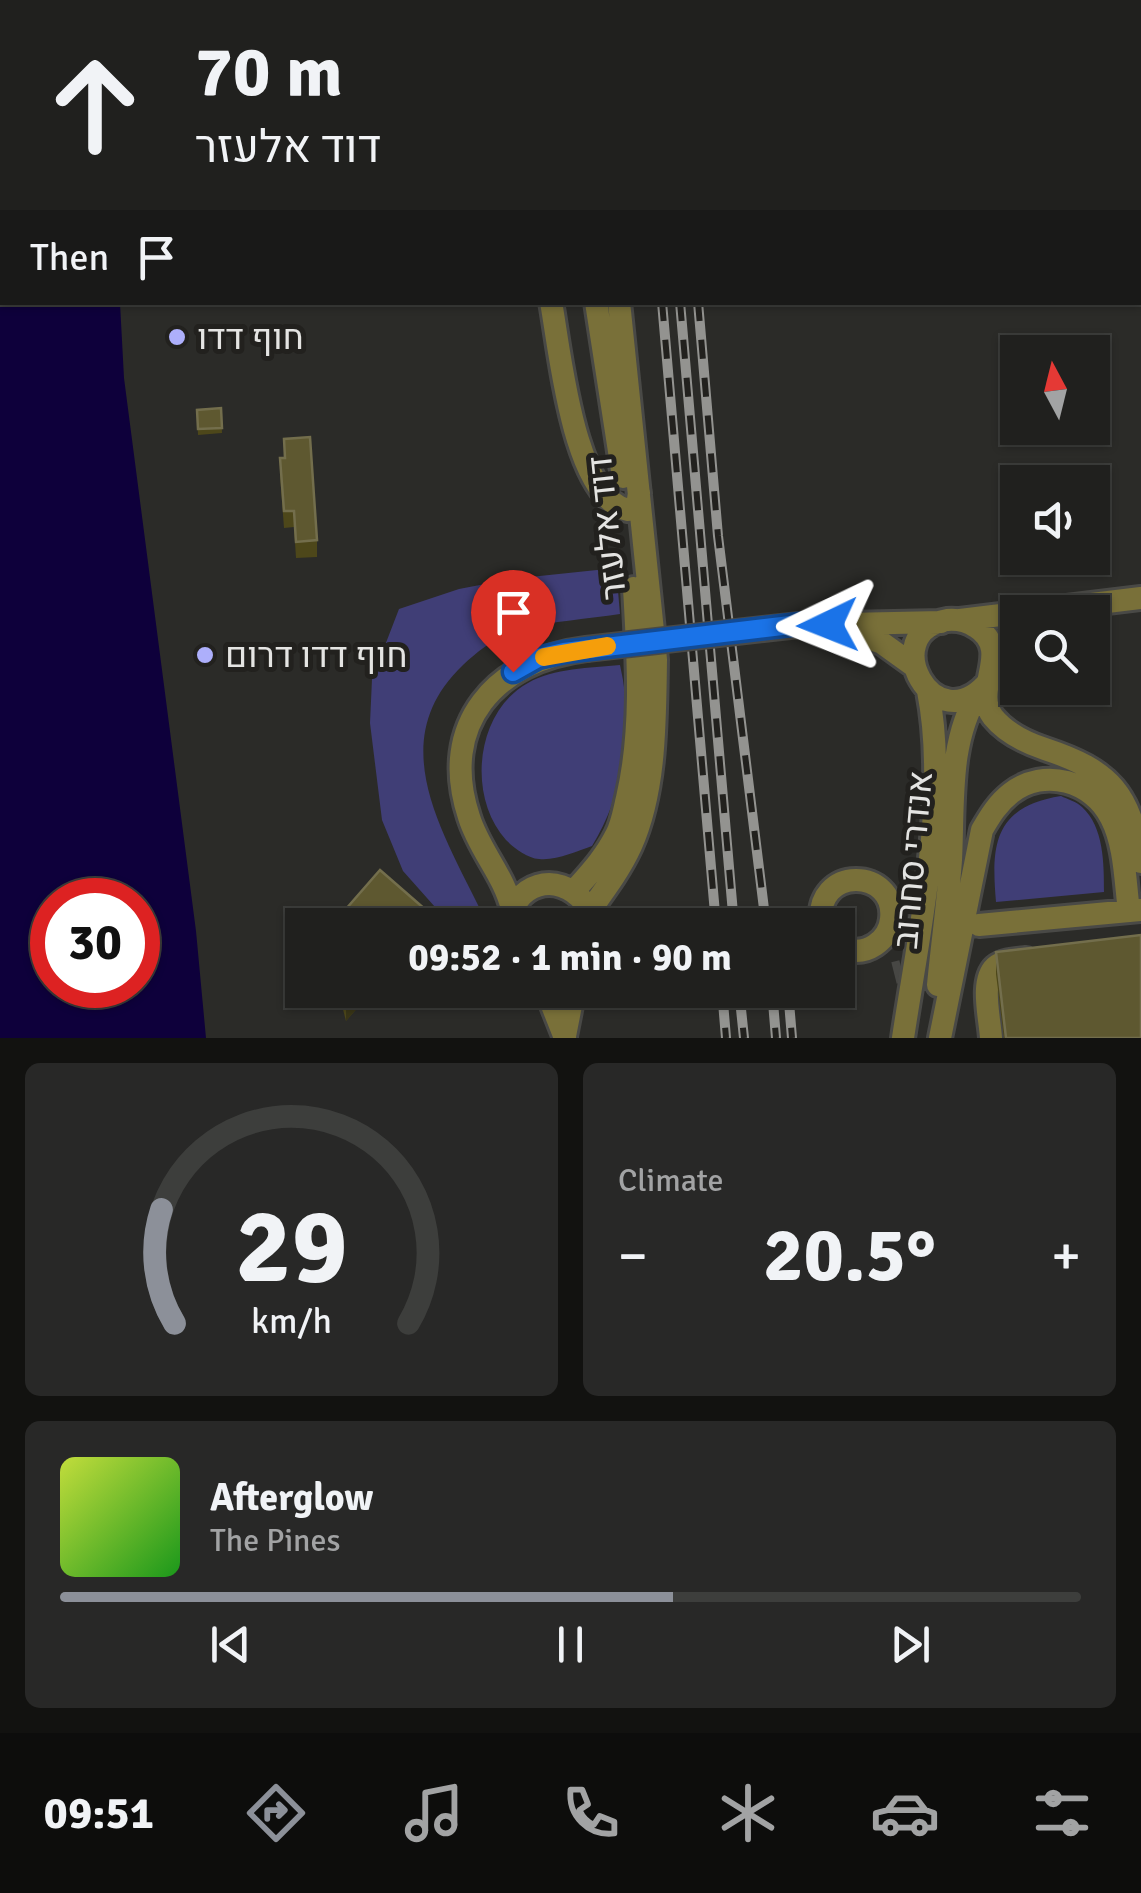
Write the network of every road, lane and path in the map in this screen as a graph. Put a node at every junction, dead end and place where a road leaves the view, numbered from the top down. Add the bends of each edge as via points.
1 (553, 305) edge
2 (597, 305) edge
3 (619, 305) edge
4 (634, 502) junction
5 (1141, 598) edge
6 (1110, 600) edge
7 (1000, 614) edge
8 (950, 620) junction
9 (828, 625) junction
10 (1000, 655) edge
11 (914, 666) junction
12 (987, 680) junction
13 (928, 692) junction
14 (1141, 862) edge
15 (496, 871) junction
16 (539, 884) junction
17 (574, 891) junction
18 (508, 908) edge
19 (517, 908) edge
20 (584, 908) edge
21 (596, 908) edge
22 (822, 908) edge
23 (1135, 910) edge
24 (979, 925) dead end
25 (855, 952) edge
26 (1042, 957) edge
27 (553, 1008) edge
28 (571, 1008) edge
29 (565, 1037) edge
30 (904, 1038) edge
31 (936, 1038) edge
32 (991, 1038) edge

1 - 4 street via 574,432 599,489 615,505
2 - 4 street, דוד אלעזר
3 - 4 street, דוד אלעזר
4 - 17 street, דוד אלעזר via 637,742 619,831
4 - 21 street, דוד אלעזר via 656,660 652,750 632,844
5 - 6 street
7 - 8 street
8 - 9 street
8 - 11 street via 930,626 916,644
8 - 12 street via 983,632 991,642
9 - 11 street via 882,643
9 - 15 street, דוד אלעזר, bridge via 586,649 538,658 496,684 465,732 460,787
10 - 12 street, אנדרי סחרוב
11 - 13 street
12 - 13 street via 953,700
12 - 14 street via 992,716 1009,731 1112,782 1133,820
12 - 31 street, אנדרי סחרוב via 958,741
13 - 30 street, אנדרי סחרוב via 936,773
15 - 16 street
15 - 18 street, דוד אלעזר
16 - 17 street
16 - 19 street
17 - 20 street
22 - 25 street via 828,892 856,879 876,886 889,902 895,935
23 - 24 street
23 - 31 street via 1111,816 1098,800 1062,780 1024,784 1010,793 982,830
26 - 32 street via 993,968
27 - 29 street
28 - 29 street

